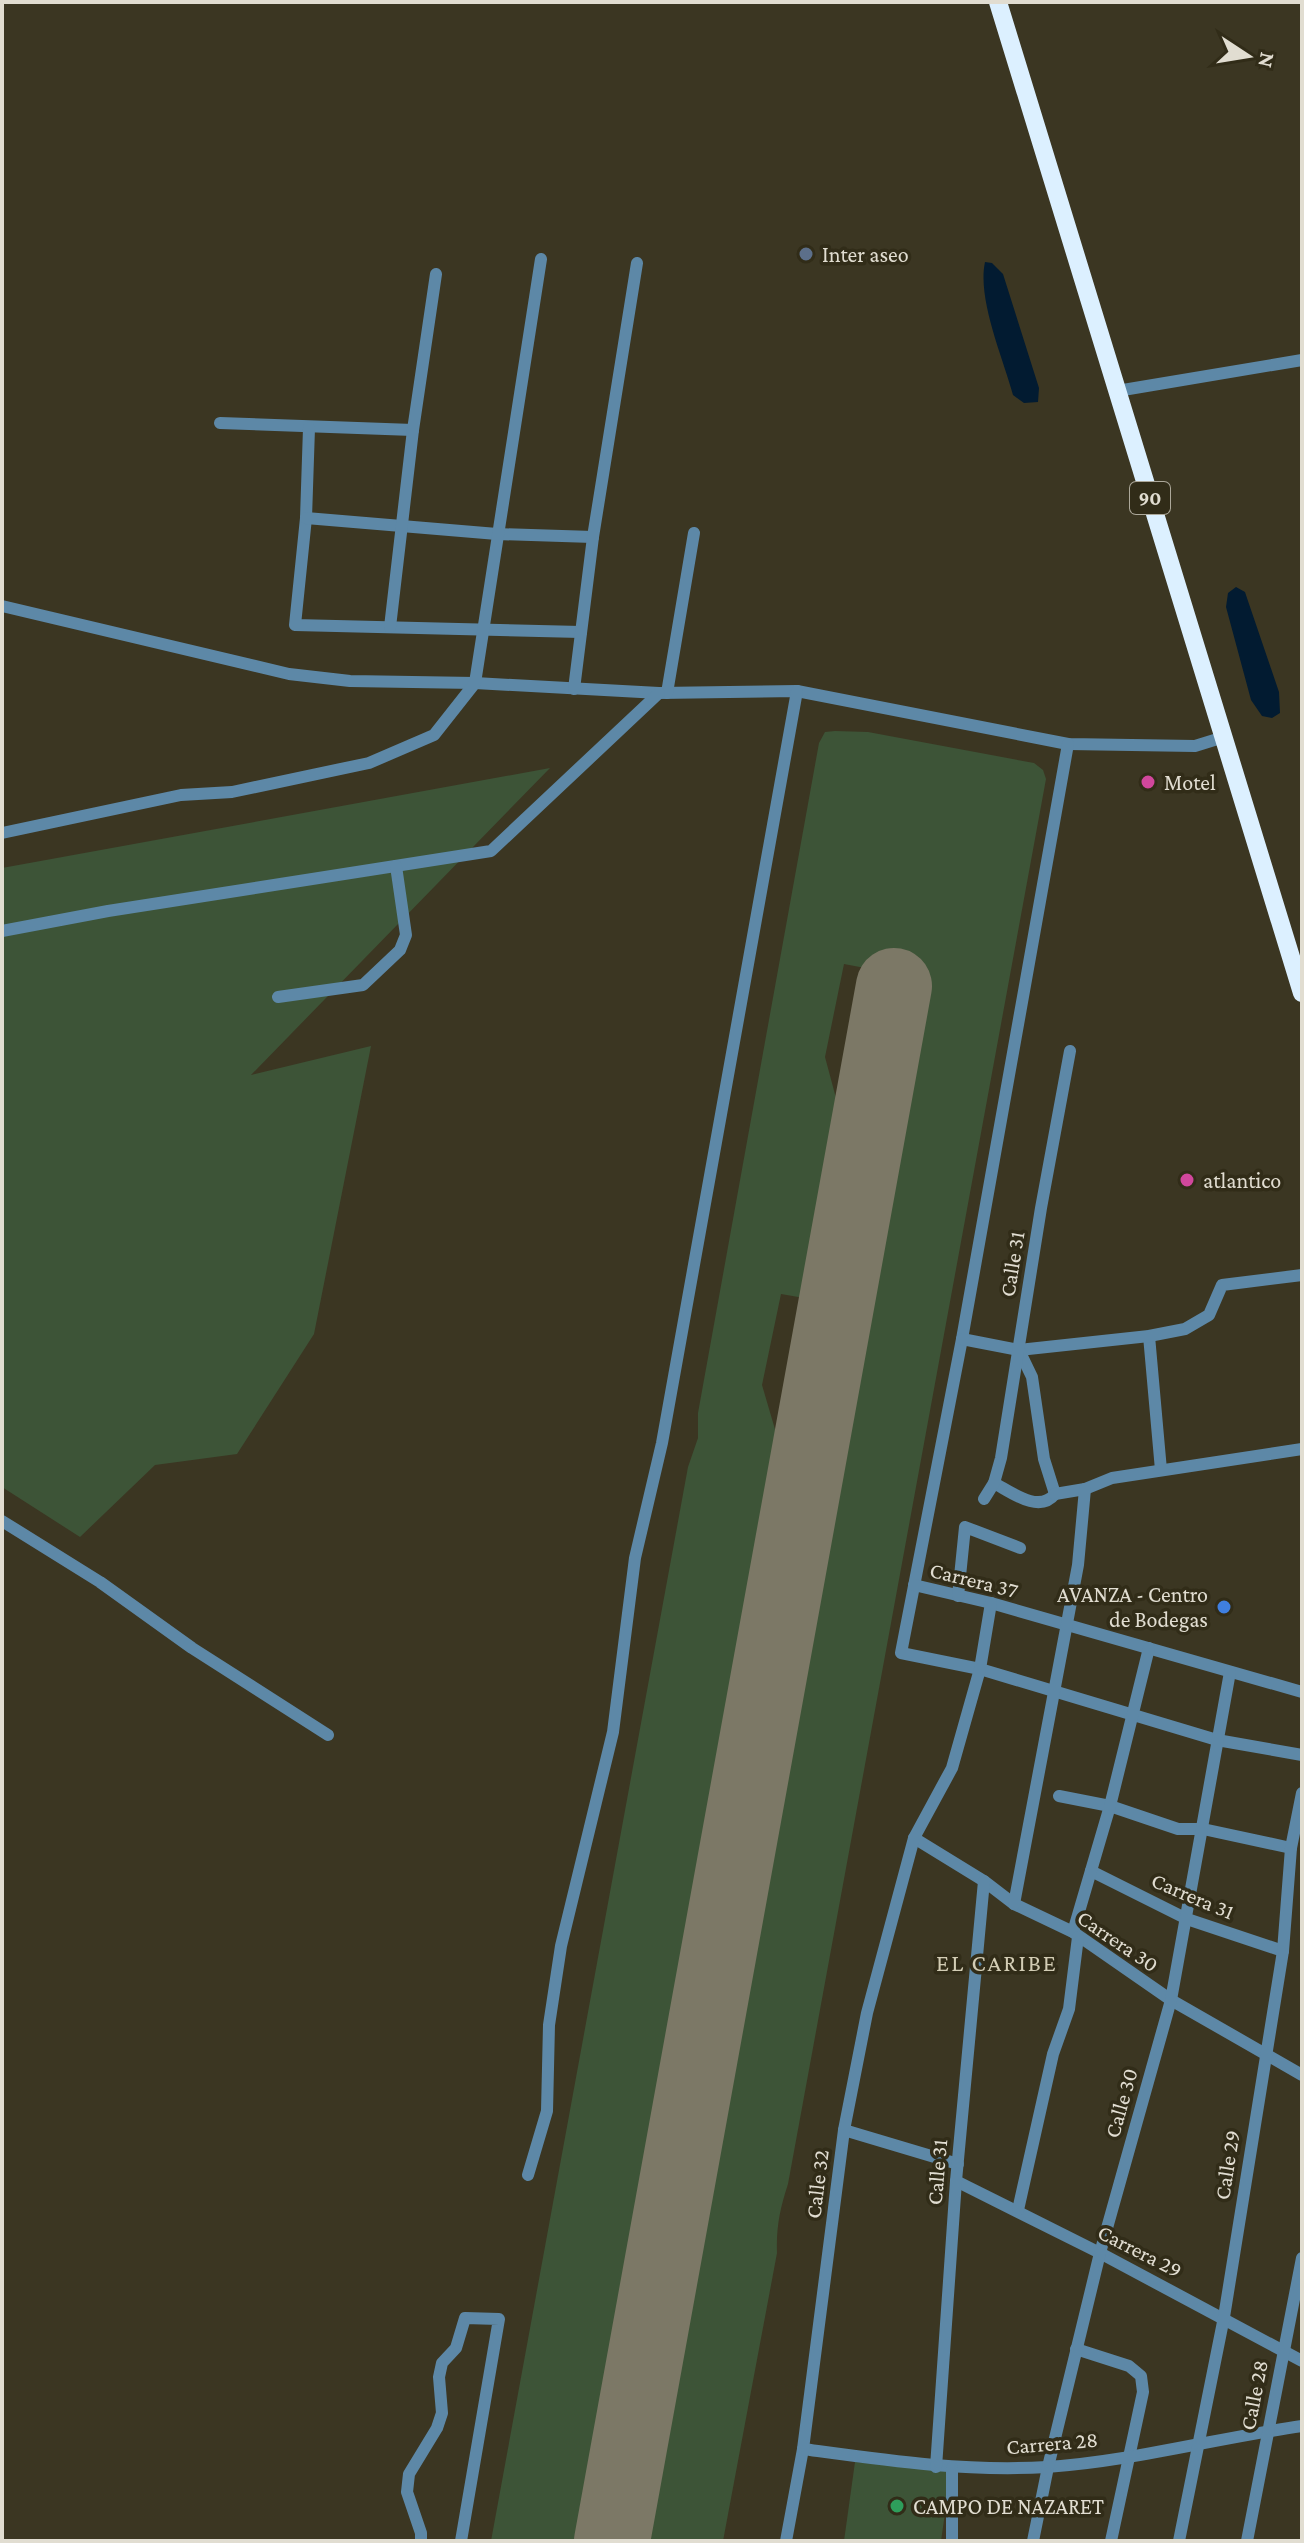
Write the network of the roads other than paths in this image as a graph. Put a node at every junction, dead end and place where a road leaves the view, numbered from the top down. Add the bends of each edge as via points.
1 (998, 2) edge
2 (541, 259) dead end
3 (637, 263) dead end
4 (436, 274) dead end
5 (1302, 360) edge
6 (1117, 391) junction
7 (220, 423) dead end
8 (309, 428) junction
9 (413, 430) junction
10 (306, 518) junction
11 (403, 527) junction
12 (694, 533) dead end
13 (497, 534) junction
14 (593, 537) junction
15 (2, 606) edge
16 (390, 627) junction
17 (482, 631) junction
18 (581, 632) junction
19 (475, 683) junction
20 (574, 689) junction
21 (797, 691) junction
22 (663, 693) junction
23 (1224, 737) junction
24 (1068, 744) junction
25 (2, 833) edge
26 (396, 866) junction
27 (2, 931) edge
28 (1302, 993) edge
29 (278, 997) dead end
30 (1070, 1051) dead end
31 (1302, 1275) edge
32 (1149, 1336) junction
33 (962, 1339) junction
34 (1019, 1350) junction
35 (1302, 1449) edge
36 (1161, 1470) junction
37 (994, 1483) junction
38 (1085, 1489) junction
39 (1055, 1494) junction
40 (984, 1499) dead end
41 (2, 1521) edge
42 (1020, 1548) dead end
43 (914, 1585) junction
44 (958, 1596) junction
45 (991, 1603) junction
46 (1066, 1626) junction
47 (1149, 1648) junction
48 (980, 1669) junction
49 (1230, 1672) junction
50 (1054, 1691) junction
51 (1302, 1692) edge
52 (1134, 1714) junction
53 (328, 1735) dead end
54 (1217, 1740) junction
55 (1302, 1755) edge
56 (1302, 1793) edge
57 (1059, 1796) dead end
58 (1110, 1806) junction
59 (1203, 1829) junction
60 (914, 1838) junction
61 (1291, 1848) junction
62 (1091, 1871) junction
63 (984, 1881) junction
64 (1014, 1904) junction
65 (1187, 1919) junction
66 (1075, 1935) junction
67 (1283, 1951) junction
68 (1171, 2000) junction
69 (1265, 2053) junction
70 (1302, 2075) edge
71 (844, 2130) junction
72 (958, 2164) junction
73 (528, 2175) dead end
74 (956, 2181) junction
75 (1018, 2210) junction
76 (1100, 2253) junction
77 (1302, 2258) edge
78 (1224, 2317) junction
79 (1076, 2349) junction
80 (1283, 2351) junction
81 (1302, 2361) edge
82 (1302, 2426) edge
83 (1267, 2431) junction
84 (1199, 2442) junction
85 (803, 2449) junction
86 (1130, 2456) junction
87 (936, 2467) junction
88 (1048, 2467) junction
89 (952, 2468) junction
90 (421, 2541) edge
91 (461, 2541) edge
92 (786, 2541) edge
93 (952, 2541) edge
94 (1033, 2541) edge
95 (1111, 2541) edge
96 (1179, 2541) edge
97 (1247, 2541) edge

1 - 6 highway, 90
2 - 13 street
3 - 14 street
4 - 9 street
5 - 6 street
6 - 23 highway, 90
7 - 8 street
8 - 9 street
8 - 10 street
9 - 11 street
10 - 11 street
10 - 16 street via 295,625
11 - 13 street
11 - 16 street
12 - 22 street
13 - 14 street
13 - 17 street
14 - 18 street
15 - 19 street via 289,674 350,681
16 - 17 street
17 - 18 street
17 - 19 street
18 - 20 street
19 - 20 street
19 - 25 street via 434,735 369,763
20 - 22 street
21 - 22 street
21 - 24 street
21 - 73 street via 662,1443 635,1558 613,1732 561,1946 549,2025 547,2111
22 - 26 street via 491,851
23 - 24 street via 1195,746
23 - 28 highway, 90
24 - 33 street
26 - 27 street
26 - 29 street via 406,935 400,950 363,985
30 - 34 street, Calle 31
31 - 32 street via 1222,1285 1209,1315 1185,1329
32 - 34 street
32 - 36 street
33 - 34 street
33 - 43 street
34 - 37 street, Calle 31
34 - 39 street via 1032,1377 1044,1459
35 - 36 street
36 - 38 street via 1112,1478
37 - 39 street via 1031,1502 1050,1501
37 - 40 street, Calle 31
38 - 39 street
38 - 46 street
41 - 53 street
42 - 44 street via 965,1527
43 - 44 street, Carrera 37
43 - 48 street via 901,1653
44 - 45 street, Carrera 37
45 - 46 street, Carrera 37
45 - 48 street, Calle 32
46 - 47 street, Carrera 37
46 - 50 street
47 - 49 street, Carrera 37
47 - 52 street
48 - 50 street
48 - 60 street, Calle 32 via 952,1768
49 - 51 street, Carrera 37
49 - 54 street, Calle 30
50 - 52 street
50 - 64 street
52 - 54 street
52 - 58 street
54 - 55 street
54 - 59 street, Calle 30
56 - 61 street, Calle 29
57 - 58 street
58 - 59 street via 1178,1829
58 - 62 street
59 - 61 street
59 - 65 street, Calle 30
60 - 63 street, Carrera 30
60 - 71 street, Calle 32 via 867,2013
61 - 67 street, Calle 29
62 - 65 street, Carrera 31
62 - 66 street
63 - 64 street, Carrera 30
63 - 72 street, Calle 31
64 - 66 street, Carrera 30
65 - 67 street, Carrera 31
65 - 68 street, Calle 30
66 - 68 street, Carrera 30
66 - 75 street via 1069,2009 1053,2054
67 - 69 street, Calle 29
68 - 69 street, Carrera 30
68 - 76 street, Calle 30
69 - 70 street, Carrera 30
69 - 78 street, Calle 29
71 - 72 street
71 - 85 street, Calle 32
72 - 74 street, Calle 31
74 - 75 street, Carrera 29
74 - 87 street, Calle 31
75 - 76 street, Carrera 29
76 - 78 street, Carrera 29
76 - 79 street, Calle 30
77 - 80 street, Calle 28
78 - 80 street, Carrera 29
78 - 84 street, Calle 29
79 - 86 street via 1129,2366 1141,2376 1143,2392
79 - 88 street, Calle 30
80 - 81 street, Carrera 29
80 - 83 street, Calle 28
82 - 83 street, Carrera 28
83 - 84 street, Carrera 28
83 - 97 street, Calle 28
84 - 86 street, Carrera 28
84 - 96 street, Calle 29
85 - 87 street, Carrera 28
85 - 92 street, Calle 32
86 - 88 street, Carrera 28
86 - 95 street
87 - 89 street, Carrera 28
88 - 89 street, Carrera 28
88 - 94 street, Calle 30
89 - 93 street
90 - 91 street via 407,2492 409,2474 442,2413 442,2363 456,2348 465,2318 499,2319

